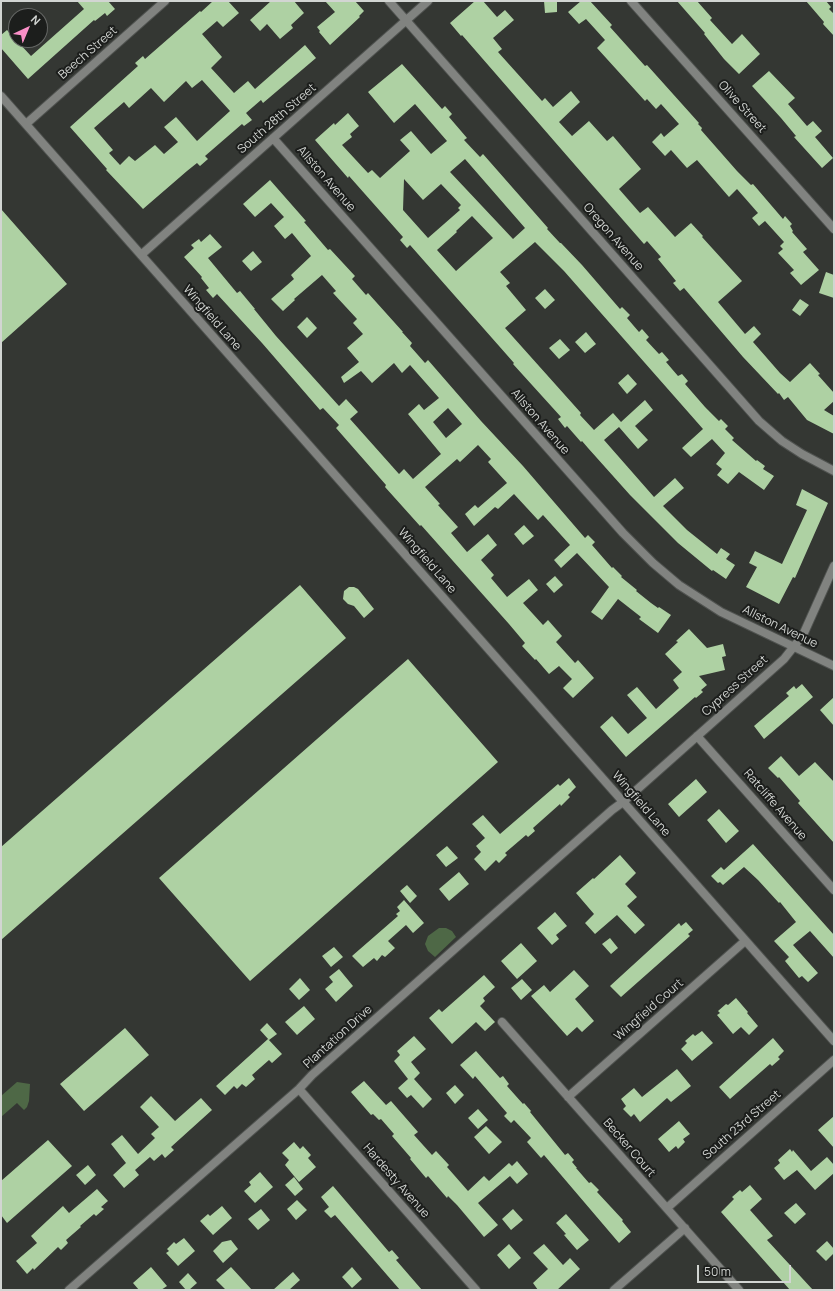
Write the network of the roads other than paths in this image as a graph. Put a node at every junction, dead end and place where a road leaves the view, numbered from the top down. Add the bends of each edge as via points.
1 (165, 1) edge
2 (389, 1) edge
3 (428, 1) edge
4 (632, 1) edge
5 (406, 20) junction
6 (1, 96) edge
7 (26, 124) junction
8 (273, 138) junction
9 (834, 229) edge
10 (141, 255) junction
11 (834, 471) edge
12 (834, 566) edge
13 (793, 647) junction
14 (834, 666) edge
15 (698, 736) junction
16 (623, 802) junction
17 (834, 890) edge
18 (745, 941) junction
19 (502, 1022) dead end
20 (834, 1041) edge
21 (834, 1060) edge
22 (299, 1089) junction
23 (568, 1097) junction
24 (667, 1208) junction
25 (684, 1228) junction
26 (69, 1290) edge
27 (476, 1290) edge
28 (614, 1290) edge
29 (739, 1290) edge

1 - 7 street, Beech Street
2 - 5 street, Oregon Avenue
3 - 5 street, South 28th Street
4 - 9 street, Olive Street
5 - 8 street, South 28th Street
5 - 11 street, Oregon Avenue via 760,421 782,441
6 - 7 street, Wingfield Lane
7 - 10 street, Wingfield Lane
8 - 10 street, South 28th Street
8 - 13 street, Allston Avenue via 623,533 653,563 679,585 721,612
10 - 16 street, Wingfield Lane
12 - 13 street, Cypress Street via 803,635
13 - 14 street, Allston Avenue
13 - 15 street, Cypress Street via 784,659
15 - 16 street, Cypress Street
15 - 17 street, Ratcliffe Avenue
16 - 18 street, Wingfield Lane
16 - 22 street, Plantation Drive
18 - 20 street, Wingfield Lane
18 - 23 street, Wingfield Court
19 - 23 street, Becker Court
21 - 24 street, South 23rd Street
22 - 26 street, Plantation Drive
22 - 27 street, Hardesty Avenue
23 - 24 street, Becker Court
24 - 25 street, Becker Court
25 - 28 street
25 - 29 street, Becker Court

